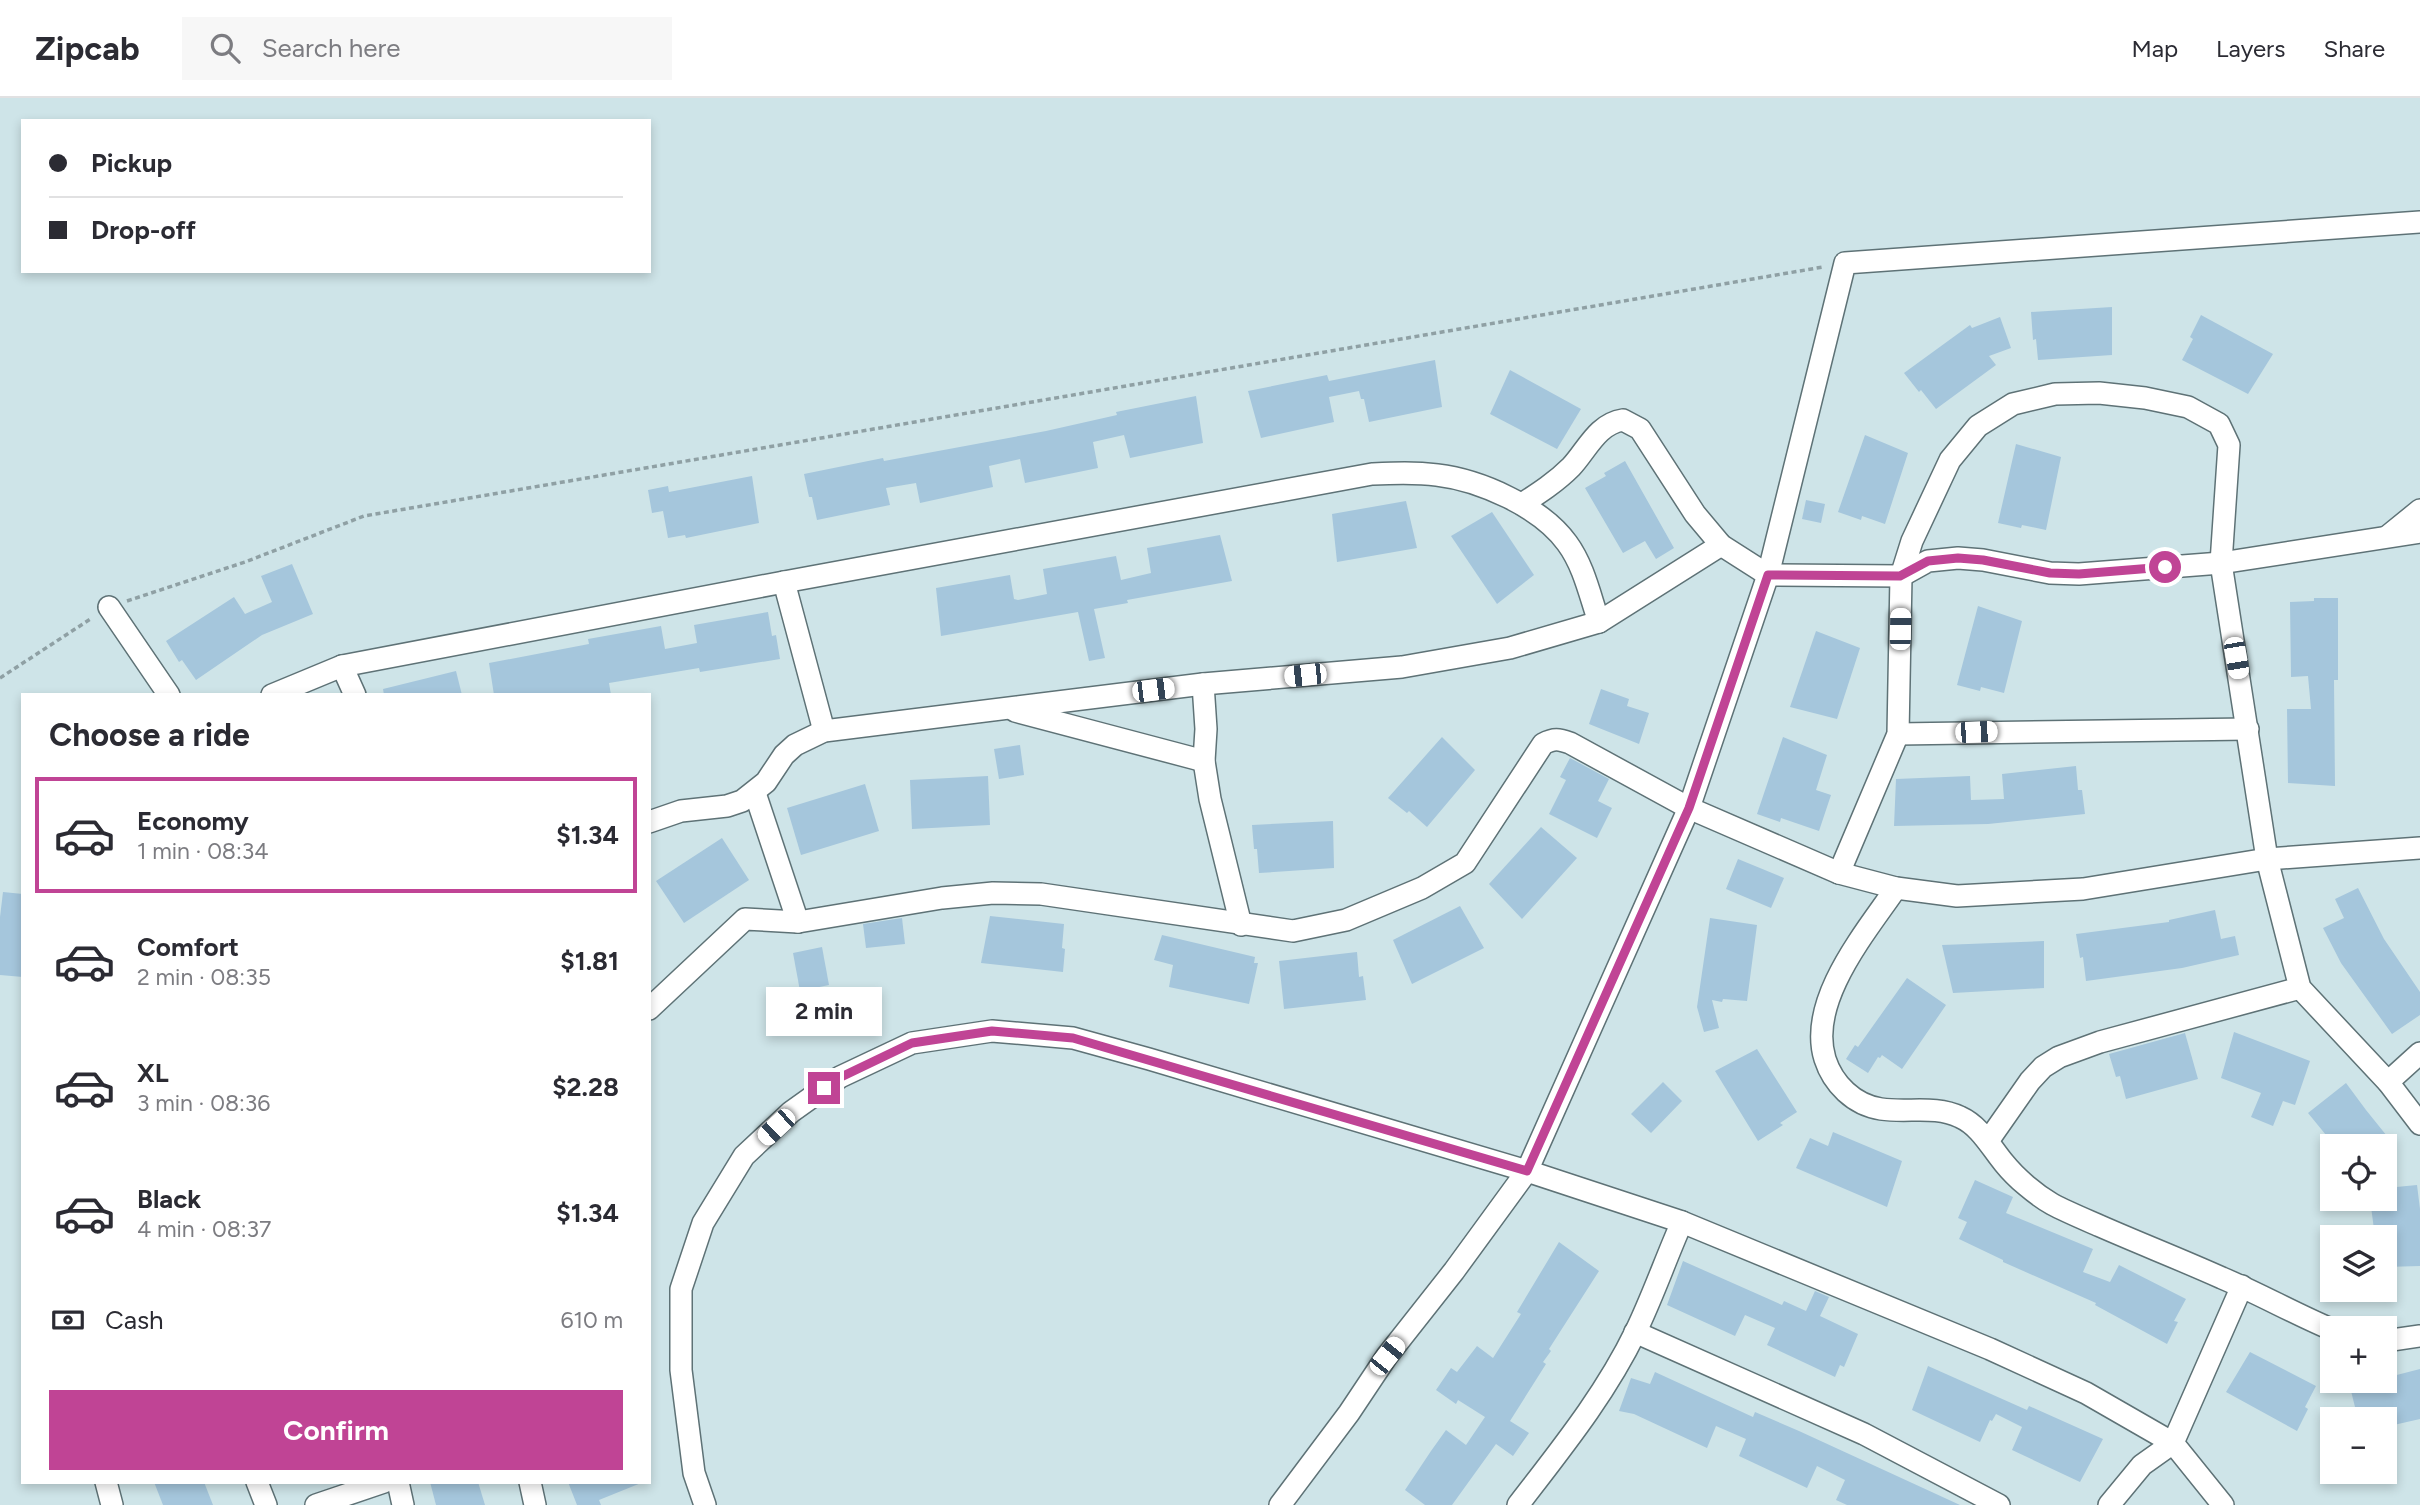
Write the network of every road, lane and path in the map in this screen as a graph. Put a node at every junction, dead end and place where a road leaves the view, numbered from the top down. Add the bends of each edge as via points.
1 (2420, 222) edge
2 (1845, 263) junction
3 (1522, 504) junction
4 (2420, 510) edge
5 (2420, 532) edge
6 (2387, 538) junction
7 (1721, 545) junction
8 (2221, 563) junction
9 (1768, 575) junction
10 (1900, 576) junction
11 (784, 582) junction
12 (109, 607) junction
13 (1599, 622) junction
14 (342, 666) junction
15 (0, 678) edge
16 (1203, 684) junction
17 (168, 693) edge
18 (277, 693) edge
19 (354, 693) edge
20 (1003, 708) junction
21 (2248, 729) junction
22 (824, 731) junction
23 (1898, 734) junction
24 (1204, 761) junction
25 (755, 793) junction
26 (1689, 808) junction
27 (651, 821) edge
28 (2420, 848) edge
29 (2267, 859) junction
30 (1839, 873) junction
31 (1896, 888) junction
32 (798, 922) junction
33 (1241, 925) junction
34 (2300, 988) junction
35 (651, 1007) edge
36 (2420, 1053) edge
37 (2388, 1082) junction
38 (2420, 1124) edge
39 (1989, 1141) junction
40 (1527, 1171) junction
41 (1682, 1222) junction
42 (2242, 1286) junction
43 (2320, 1324) edge
44 (1635, 1332) junction
45 (2420, 1336) edge
46 (2397, 1339) edge
47 (2173, 1443) junction
48 (107, 1484) edge
49 (258, 1484) edge
50 (378, 1484) edge
51 (398, 1484) edge
52 (530, 1484) edge
53 (112, 1505) edge
54 (266, 1505) edge
55 (316, 1505) edge
56 (403, 1505) edge
57 (535, 1505) edge
58 (705, 1505) edge
59 (1280, 1505) edge
60 (1518, 1505) edge
61 (1999, 1505) edge
62 (2109, 1505) edge
63 (2223, 1505) edge

1 - 2 street
2 - 9 street
2 - 12 path via 364,516
3 - 7 street via 1571,467 1608,424 1623,420 1640,429 1695,514
3 - 11 street via 1439,475 1372,474
3 - 13 street via 1554,526 1569,545
4 - 6 street
5 - 6 street
6 - 8 street
7 - 9 street
7 - 13 street
8 - 10 street via 2079,574 1958,558 1928,561
8 - 10 street via 2229,445 2219,424 2188,407 2145,398 2055,394 2013,404 1978,426 1950,460
8 - 21 street
9 - 10 street
9 - 26 street
10 - 23 street
11 - 14 street
11 - 22 street
12 - 15 path
12 - 17 street
13 - 16 street via 1510,648 1402,667
14 - 18 street
14 - 19 street
16 - 20 street
16 - 24 street
20 - 22 street
20 - 24 street
21 - 23 street
21 - 29 street
22 - 25 street via 794,745
23 - 30 street
24 - 33 street
25 - 27 street via 727,806 681,811
25 - 32 street
26 - 30 street
26 - 33 street via 1570,743 1550,739 1465,863 1422,888 1346,920 1293,931
26 - 40 street
28 - 29 street
29 - 31 street via 2083,889 1957,896
29 - 34 street
30 - 31 street
31 - 39 street via 1850,955 1830,995 1821,1032 1824,1057 1843,1090 1860,1102 1881,1109 1941,1111 1961,1117
32 - 33 street via 993,893 1041,894
32 - 35 street via 745,919
34 - 37 street
34 - 39 street via 2059,1057 2030,1081
36 - 37 street
37 - 38 street
39 - 42 street via 2018,1177 2051,1203
40 - 41 street
40 - 58 street via 1073,1038 992,1031 912,1043 841,1077 791,1112 744,1156 703,1223 681,1289 681,1370 694,1473
40 - 59 street
41 - 44 street
41 - 47 street via 2002,1354 2086,1393
42 - 43 street
42 - 47 street
44 - 60 street via 1586,1417
44 - 61 street via 1864,1434
45 - 46 street
47 - 62 street via 2143,1465
47 - 63 street
48 - 53 street
49 - 54 street
50 - 55 street
51 - 56 street
52 - 57 street

